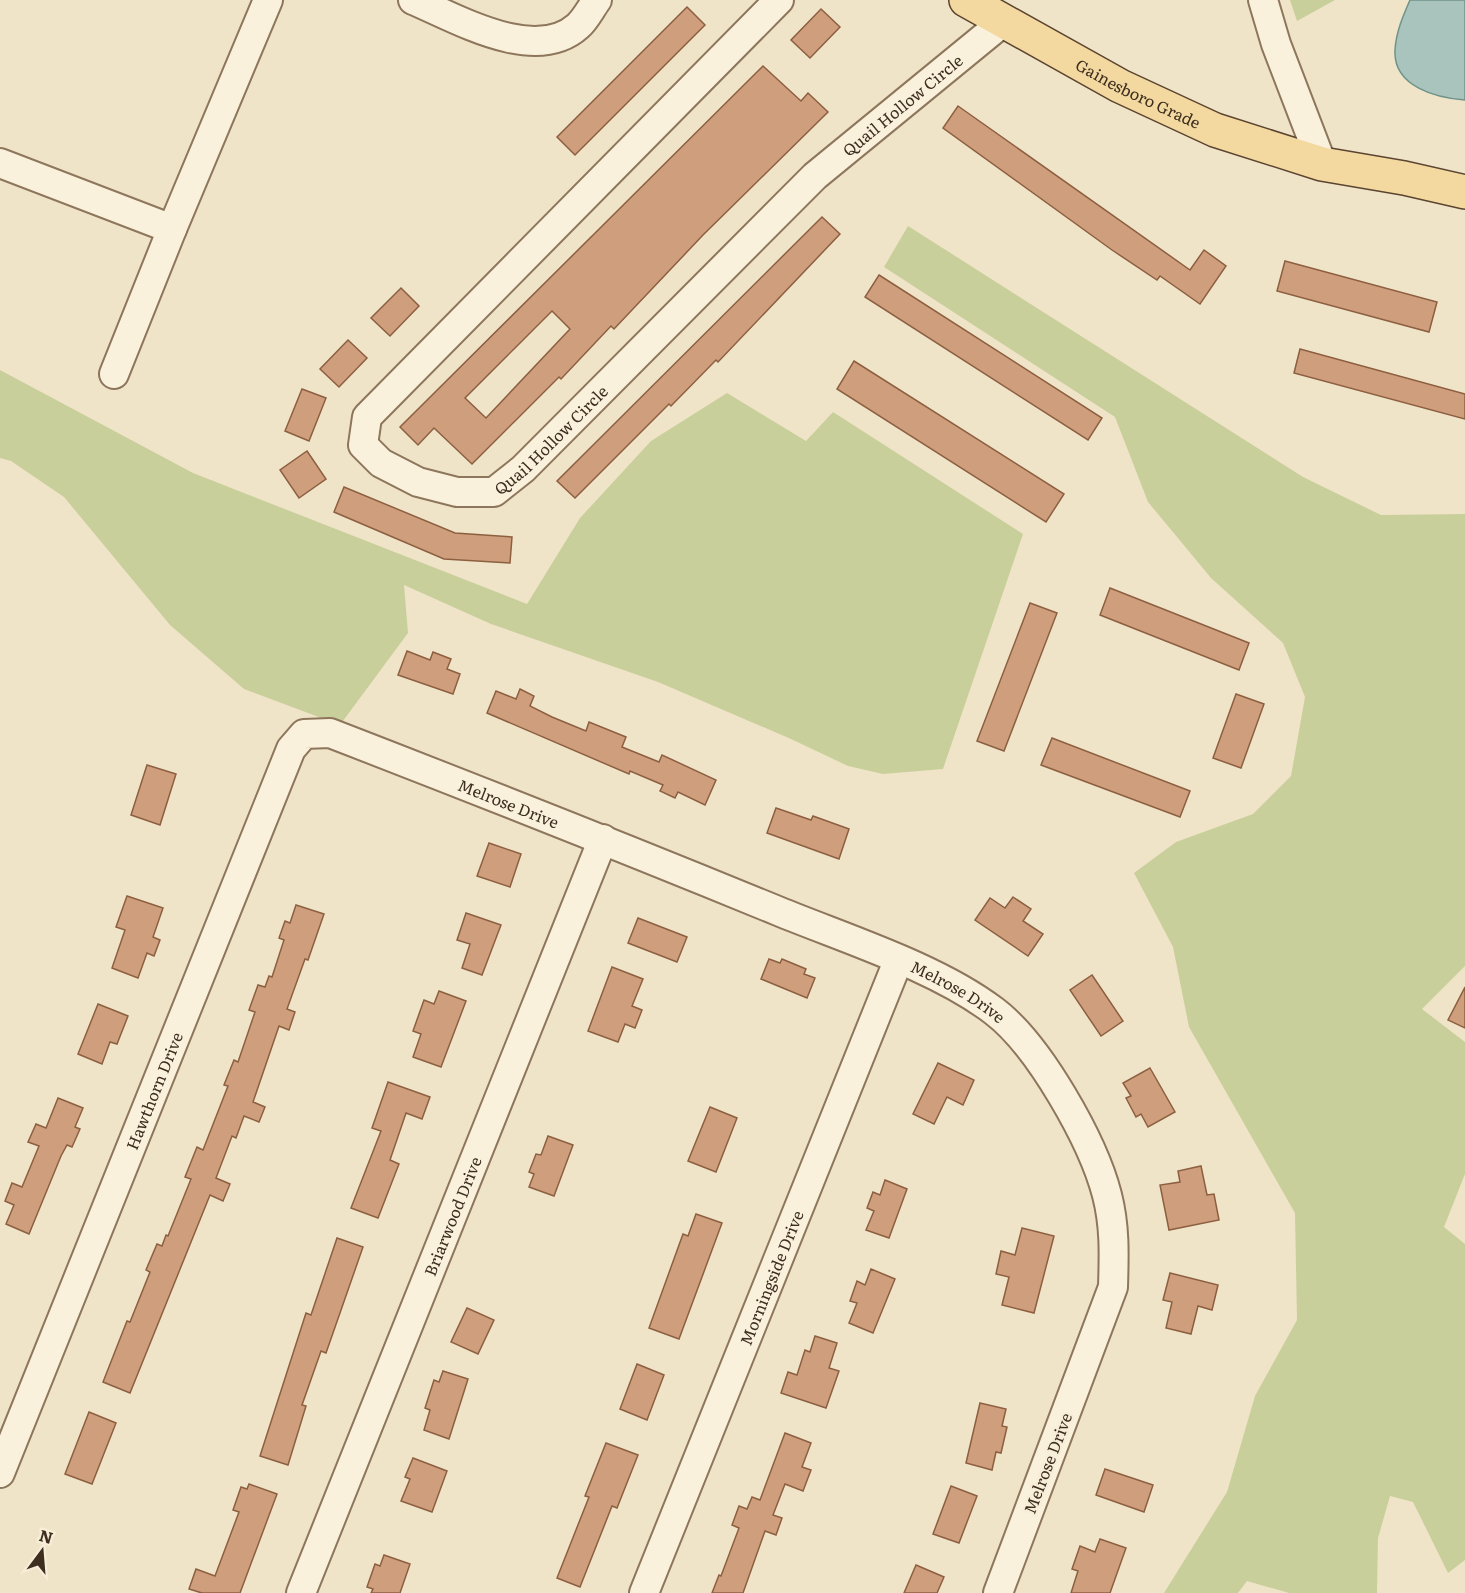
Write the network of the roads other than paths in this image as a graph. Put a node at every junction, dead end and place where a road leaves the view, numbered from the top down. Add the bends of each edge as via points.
1 (268, 0) edge
2 (412, 0) edge
3 (597, 0) edge
4 (778, 0) edge
5 (966, 0) edge
6 (1263, 0) edge
7 (1003, 22) junction
8 (0, 163) edge
9 (1322, 164) junction
10 (1465, 192) edge
11 (172, 229) junction
12 (114, 374) dead end
13 (330, 733) joint
14 (603, 839) junction
15 (898, 961) junction
16 (0, 1473) edge
17 (301, 1593) edge
18 (644, 1593) edge
19 (998, 1593) edge

1 - 11 street
2 - 3 street via 490,33 530,43 578,27
4 - 7 street, Quail Hollow Circle via 368,417 363,445 381,463 418,482 447,489 494,492 523,470 815,176
5 - 7 main road, Gainesboro Grade
6 - 9 street
7 - 9 main road, Gainesboro Grade via 1119,86 1215,130
8 - 11 street
9 - 10 main road, Gainesboro Grade
11 - 12 street
13 - 14 street, Melrose Drive
13 - 16 street, Hawthorn Drive via 304,734 291,749
14 - 15 street, Melrose Drive
14 - 17 street, Briarwood Drive
15 - 18 street, Morningside Drive
15 - 19 street, Melrose Drive via 995,1011 1023,1040 1044,1068 1090,1149 1106,1194 1115,1241 1113,1287

